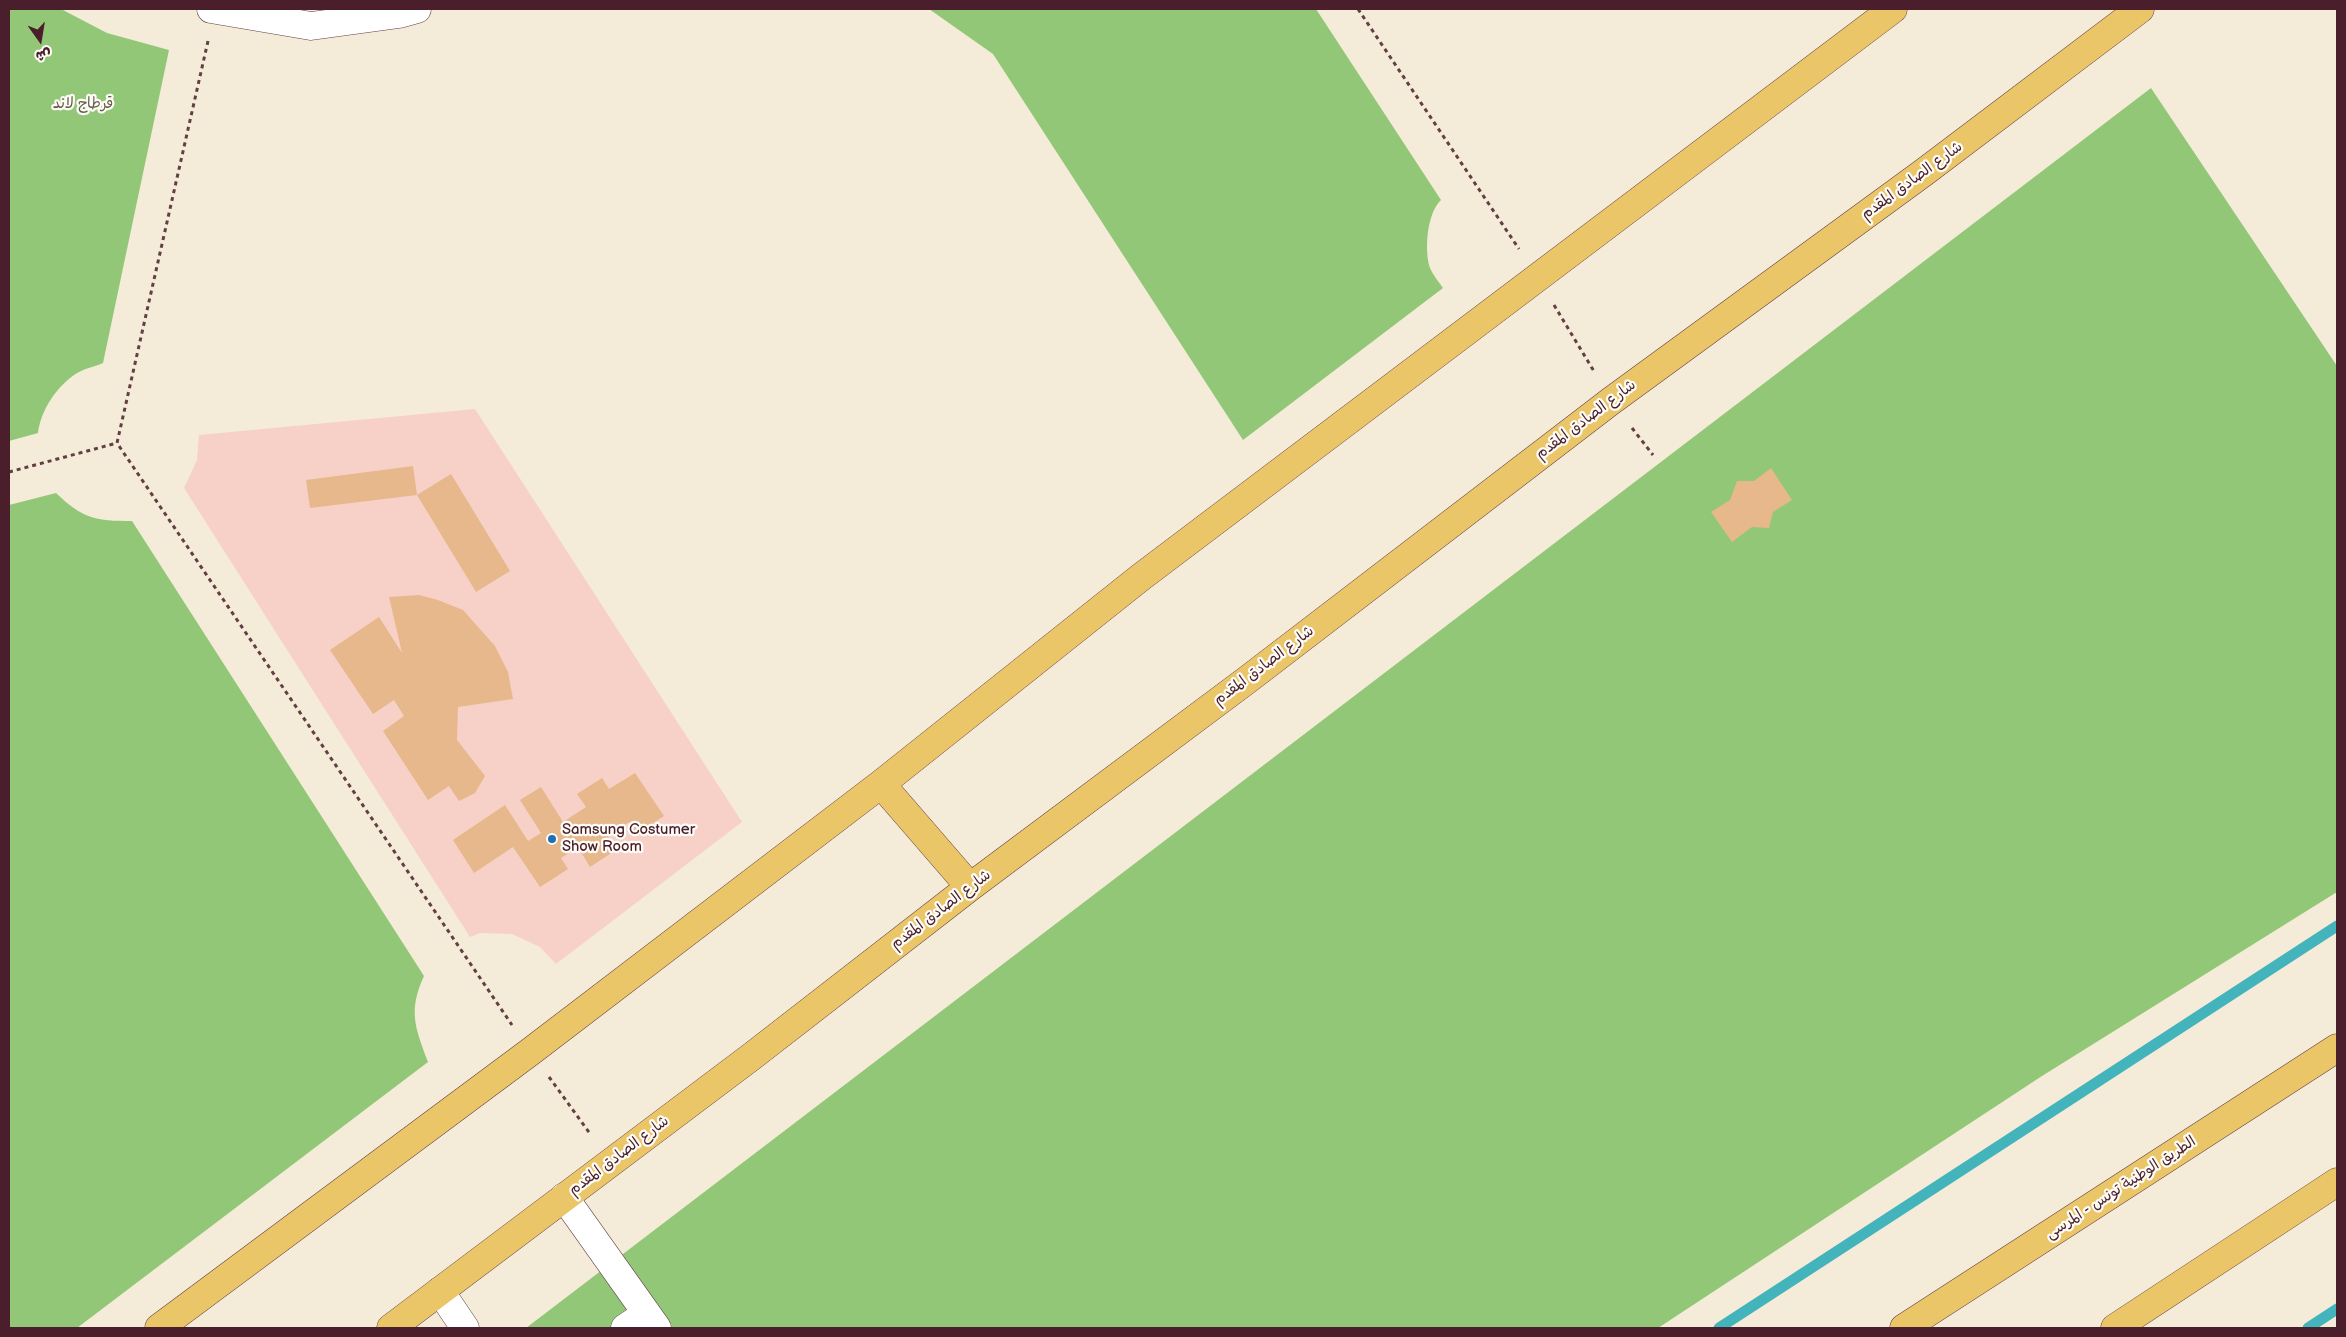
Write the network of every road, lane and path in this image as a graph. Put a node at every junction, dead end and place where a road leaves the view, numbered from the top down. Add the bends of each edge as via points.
1 (213, 9) edge
2 (417, 9) edge
3 (1358, 9) edge
4 (1893, 9) edge
5 (2140, 9) edge
6 (1538, 277) junction
7 (1610, 401) junction
8 (117, 444) junction
9 (1653, 455) dead end
10 (9, 472) edge
11 (881, 784) junction
12 (970, 887) junction
13 (2337, 1048) edge
14 (530, 1052) junction
15 (610, 1162) junction
16 (2337, 1182) edge
17 (564, 1197) junction
18 (440, 1291) junction
19 (643, 1323) edge
20 (159, 1328) edge
21 (391, 1328) edge
22 (464, 1328) edge
23 (1904, 1328) edge
24 (2115, 1328) edge

1 - 2 street via 311,26
1 - 8 path
3 - 6 path
4 - 6 main road
5 - 7 main road, شارع الصادق المقدم via 1923,173
6 - 7 path
6 - 11 main road via 1149,571
7 - 9 path
7 - 12 main road, شارع الصادق المقدم via 1255,674
8 - 10 path
8 - 14 path
11 - 12 main road
11 - 14 main road
12 - 15 main road, شارع الصادق المقدم
13 - 23 main road, الطريق الوطنية تونس - المرسى
14 - 15 path
14 - 20 main road
15 - 17 main road, شارع الصادق المقدم
16 - 24 main road
17 - 18 main road, شارع الصادق المقدم
17 - 19 street
18 - 21 main road, شارع الصادق المقدم
18 - 22 street

